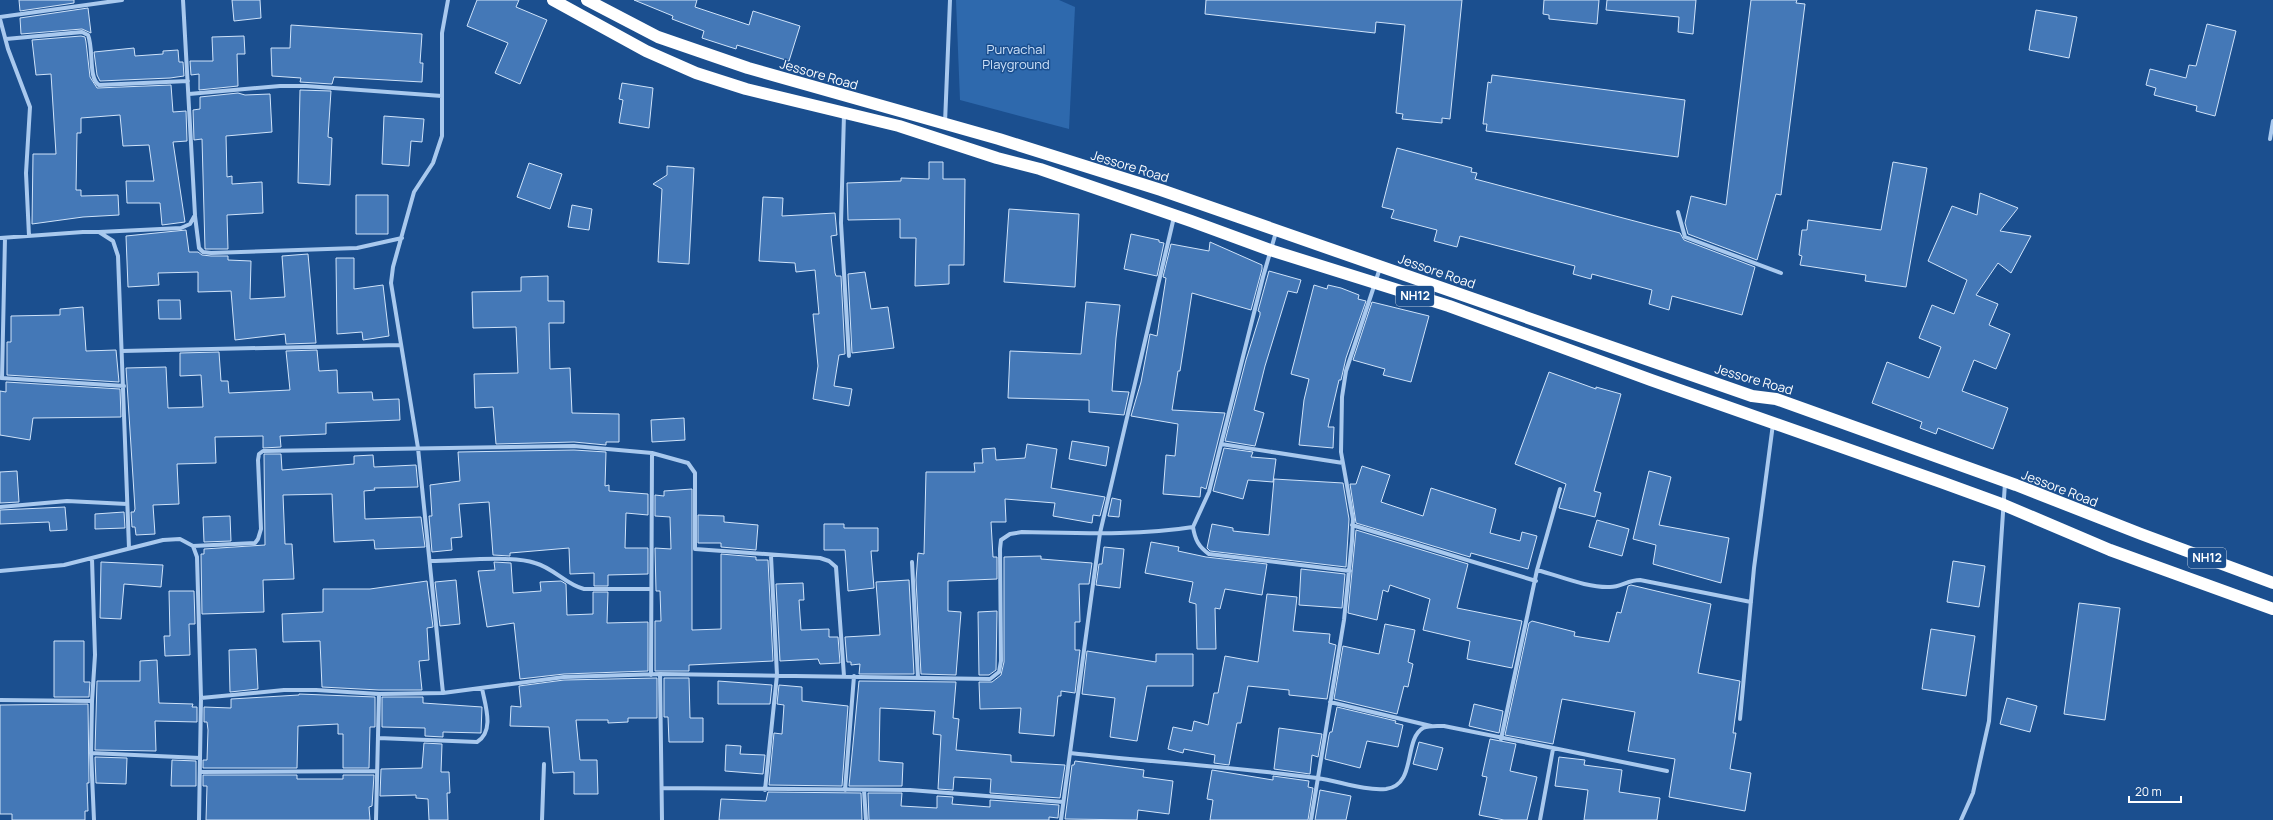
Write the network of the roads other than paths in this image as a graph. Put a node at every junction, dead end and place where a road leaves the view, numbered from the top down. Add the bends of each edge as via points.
1 (122, 0) edge
2 (183, 0) edge
3 (448, 0) edge
4 (553, 0) edge
5 (587, 0) edge
6 (950, 0) edge
7 (0, 18) edge
8 (6, 40) junction
9 (188, 81) junction
10 (189, 94) junction
11 (442, 96) junction
12 (844, 112) junction
13 (2273, 121) edge
14 (945, 125) junction
15 (2270, 139) dead end
16 (1678, 212) dead end
17 (195, 215) junction
18 (1175, 215) junction
19 (1276, 230) junction
20 (99, 232) junction
21 (29, 236) junction
22 (2, 238) edge
23 (402, 238) junction
24 (1270, 250) junction
25 (1380, 266) junction
26 (1781, 273) dead end
27 (1375, 284) junction
28 (400, 345) junction
29 (122, 351) junction
30 (849, 356) dead end
31 (1, 378) edge
32 (124, 386) junction
33 (1773, 424) junction
34 (1221, 444) junction
35 (418, 448) junction
36 (652, 453) junction
37 (1343, 463) junction
38 (2006, 482) junction
39 (1560, 489) dead end
40 (127, 504) junction
41 (2004, 505) junction
42 (0, 507) edge
43 (1352, 525) junction
44 (1193, 527) junction
45 (1100, 533) junction
46 (194, 546) junction
47 (129, 548) junction
48 (771, 556) junction
49 (92, 559) junction
50 (431, 561) junction
51 (912, 562) dead end
52 (1537, 570) junction
53 (0, 571) edge
54 (1350, 571) junction
55 (1536, 581) junction
56 (2273, 583) edge
57 (651, 589) junction
58 (1751, 602) junction
59 (2273, 608) edge
60 (660, 674) junction
61 (777, 675) junction
62 (651, 676) junction
63 (844, 676) junction
64 (854, 676) junction
65 (918, 678) junction
66 (482, 688) junction
67 (443, 693) junction
68 (380, 694) junction
69 (201, 698) junction
70 (0, 700) edge
71 (92, 701) junction
72 (1330, 702) junction
73 (1740, 719) dead end
74 (1431, 726) junction
75 (378, 738) junction
76 (1502, 739) junction
77 (1553, 749) junction
78 (91, 753) junction
79 (1070, 753) junction
80 (200, 758) junction
81 (544, 764) dead end
82 (377, 771) junction
83 (1666, 771) dead end
84 (200, 772) junction
85 (1318, 778) junction
86 (663, 788) junction
87 (765, 790) junction
88 (845, 790) junction
89 (864, 790) junction
90 (1063, 802) junction
91 (94, 820) edge
92 (198, 820) edge
93 (376, 820) edge
94 (542, 820) edge
95 (662, 820) edge
96 (866, 820) edge
97 (1061, 820) edge
98 (1310, 820) edge
99 (1540, 820) edge
100 (1961, 820) edge

1 - 7 street
2 - 9 street
3 - 11 street via 442,33
4 - 12 highway, NH12 via 646,51 696,73 746,89
5 - 14 highway, Jessore Road / NH12 via 658,36 733,63
6 - 14 street
7 - 8 street
8 - 9 street via 82,32 88,35 92,45 94,82 99,84
8 - 21 street via 30,107 26,173
9 - 10 street
10 - 11 street via 306,86
10 - 17 street
11 - 23 street via 443,123 440,147 434,163 414,192
12 - 18 highway, NH12 via 1040,169
12 - 30 street via 842,223
13 - 15 street
14 - 19 highway, Jessore Road / NH12 via 1161,190
16 - 26 street via 1685,238
17 - 20 street via 190,224 181,228
17 - 23 street via 199,248 203,252 211,253 357,248
18 - 24 highway, NH12
18 - 45 street
19 - 24 street
19 - 25 highway, Jessore Road / NH12
20 - 21 street
20 - 29 street via 113,241 118,256
21 - 22 street
22 - 31 street
23 - 28 street via 391,283
24 - 27 highway, NH12
24 - 34 street
25 - 27 street
25 - 38 highway, Jessore Road / NH12 via 1752,396 1776,399
27 - 33 highway, NH12 via 1449,306
27 - 37 street via 1346,372 1342,397
28 - 29 street
28 - 35 street
29 - 32 street
31 - 32 street
32 - 40 street
33 - 41 highway, NH12
33 - 58 street
34 - 37 street
34 - 44 street via 1210,492
35 - 36 street via 574,446
35 - 46 street via 264,451 259,454 258,460 261,529 258,539 255,543
35 - 50 street
36 - 48 street via 688,463 695,473 695,549
36 - 57 street
37 - 43 street
38 - 41 street
38 - 56 highway, Jessore Road / NH12
39 - 52 street
40 - 42 street via 67,501
40 - 47 street
41 - 59 highway, NH12 via 2110,550
41 - 100 street via 1989,721 1972,793
43 - 54 street
43 - 55 street
44 - 45 street
44 - 54 street via 1200,548 1209,554
45 - 65 street via 1022,532 1010,534 1001,540 999,672 984,679
45 - 79 street
46 - 47 street via 180,539
46 - 69 street via 197,557
47 - 49 street
48 - 61 street
48 - 63 street via 820,558 836,567
49 - 53 street via 64,565
49 - 71 street via 95,655
50 - 57 street via 523,560 545,567 579,588
50 - 67 street
51 - 65 street
52 - 55 street
52 - 58 street via 1601,588 1613,588 1630,580 1640,580
54 - 72 street
55 - 76 street
57 - 62 street
58 - 73 street
60 - 61 street
60 - 62 street
60 - 86 street
61 - 63 street
61 - 87 street
62 - 66 street via 564,677
63 - 64 street
64 - 65 street
64 - 88 street
66 - 67 street
66 - 75 street via 488,730 484,738 477,742
67 - 68 street
68 - 69 street via 296,690
68 - 75 street
69 - 80 street
70 - 71 street
71 - 78 street
72 - 74 street
72 - 85 street
74 - 76 street via 1444,726
74 - 85 street via 1417,735 1404,778 1398,785 1377,789
75 - 82 street
76 - 77 street
77 - 83 street
77 - 99 street
78 - 80 street
78 - 91 street
79 - 85 street
79 - 90 street
80 - 84 street
81 - 94 street
82 - 84 street
82 - 93 street
84 - 92 street
85 - 98 street
86 - 87 street
86 - 95 street
87 - 88 street
88 - 89 street
89 - 90 street via 940,792
89 - 96 street
90 - 97 street

